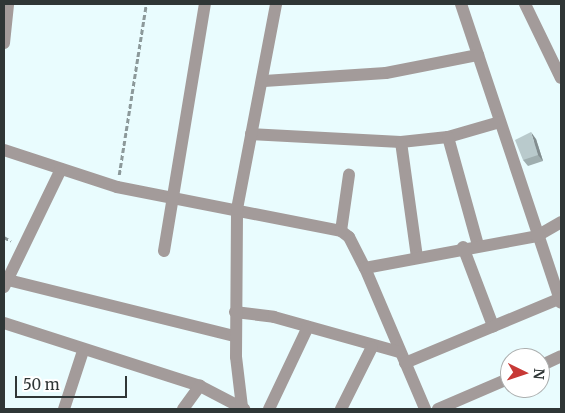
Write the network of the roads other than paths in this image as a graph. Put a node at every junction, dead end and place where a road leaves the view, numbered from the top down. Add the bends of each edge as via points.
1 (8, 4) edge
2 (205, 4) edge
3 (276, 4) edge
4 (461, 4) edge
5 (525, 4) edge
6 (4, 43) edge
7 (478, 55) junction
8 (561, 78) edge
9 (264, 81) junction
10 (500, 122) junction
11 (251, 134) junction
12 (448, 137) junction
13 (401, 142) junction
14 (4, 150) edge
15 (61, 169) junction
16 (350, 175) dead end
17 (174, 196) junction
18 (237, 209) junction
19 (561, 222) edge
20 (341, 231) junction
21 (537, 236) junction
22 (478, 245) junction
23 (463, 247) junction
24 (164, 251) dead end
25 (417, 257) junction
26 (365, 268) junction
27 (6, 284) edge
28 (561, 299) edge
29 (235, 312) junction
30 (4, 323) edge
31 (493, 326) junction
32 (308, 327) junction
33 (236, 336) junction
34 (372, 347) junction
35 (83, 351) junction
36 (402, 357) junction
37 (500, 382) edge
38 (200, 386) junction
39 (243, 408) edge
40 (64, 409) edge
41 (183, 409) edge
42 (270, 409) edge
43 (341, 409) edge
44 (425, 409) edge
45 (438, 409) edge

1 - 6 street
2 - 17 street
3 - 9 street
4 - 7 street
5 - 8 street
7 - 9 street via 386,72
7 - 10 street
9 - 11 street
10 - 12 street
10 - 21 street
11 - 13 street
11 - 18 street
12 - 13 street
12 - 22 street
13 - 25 street
14 - 15 street
15 - 17 street via 117,187
15 - 27 street
16 - 20 street
17 - 18 street
17 - 24 street
18 - 20 street
18 - 29 street
19 - 21 street
20 - 26 street via 349,237
21 - 22 street
21 - 28 street
22 - 23 street
23 - 25 street
23 - 31 street
25 - 26 street
26 - 36 street
27 - 33 street
28 - 31 street
29 - 32 street
29 - 33 street
30 - 35 street
31 - 36 street
32 - 34 street
32 - 42 street
33 - 39 street
34 - 36 street
34 - 43 street
35 - 38 street
35 - 40 street
36 - 44 street
37 - 45 street
38 - 39 street
38 - 41 street

